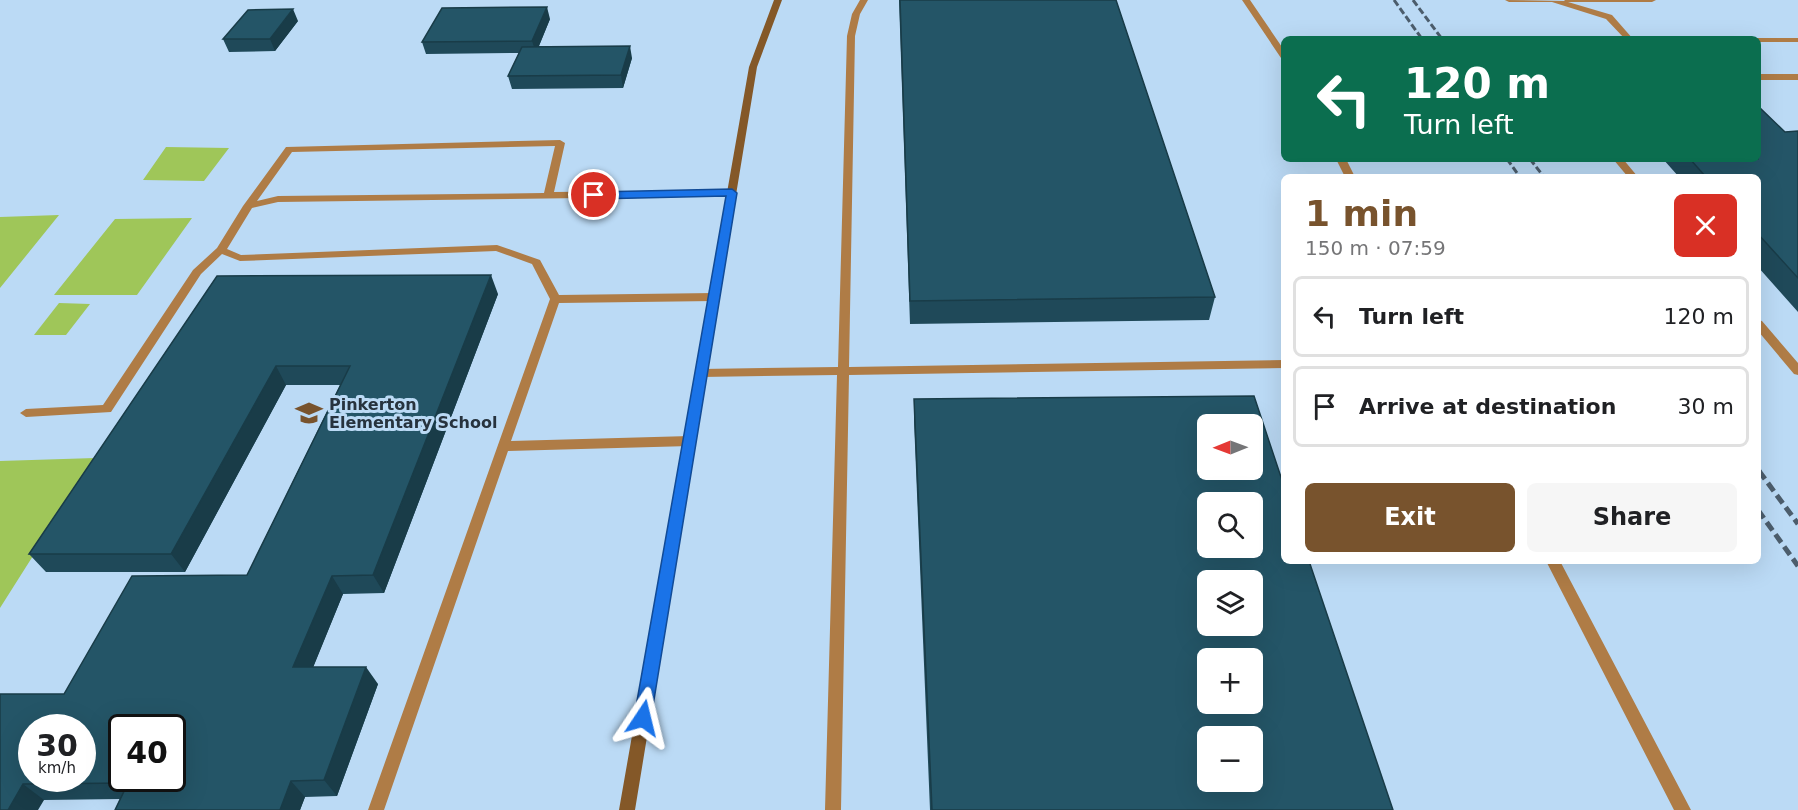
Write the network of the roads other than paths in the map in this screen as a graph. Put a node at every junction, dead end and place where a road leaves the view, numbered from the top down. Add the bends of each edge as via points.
1 (778, 0) edge
2 (864, 0) edge
3 (1246, 0) edge
4 (1509, 0) edge
5 (1552, 0) edge
6 (1652, 0) edge
7 (1626, 36) edge
8 (1798, 39) edge
9 (1761, 40) edge
10 (1281, 52) edge
11 (1761, 77) edge
12 (1798, 77) edge
13 (1620, 162) edge
14 (1630, 174) edge
15 (732, 193) junction
16 (548, 196) junction
17 (248, 206) junction
18 (220, 250) junction
19 (714, 297) junction
20 (555, 299) junction
21 (1761, 328) edge
22 (1281, 364) edge
23 (843, 371) junction
24 (1798, 371) edge
25 (701, 373) junction
26 (26, 413) dead end
27 (690, 441) junction
28 (504, 446) junction
29 (1554, 564) edge
30 (376, 810) edge
31 (627, 810) edge
32 (833, 810) edge
33 (1683, 810) edge

1 - 15 street via 753,67
2 - 23 lane via 851,36
3 - 10 lane
4 - 5 lane
5 - 6 lane
5 - 7 lane via 1609,17
8 - 9 lane
11 - 12 lane
13 - 14 lane
15 - 16 lane
15 - 19 street
16 - 17 lane via 279,199
16 - 17 lane via 560,143 289,149
17 - 18 lane
18 - 20 lane via 240,258 497,248 536,262
18 - 26 lane via 197,272 107,409
19 - 20 lane
19 - 25 street
20 - 28 lane
21 - 24 lane
22 - 23 lane
23 - 25 lane
23 - 32 lane
25 - 27 street
27 - 28 lane
27 - 31 street
28 - 30 lane
29 - 33 lane

